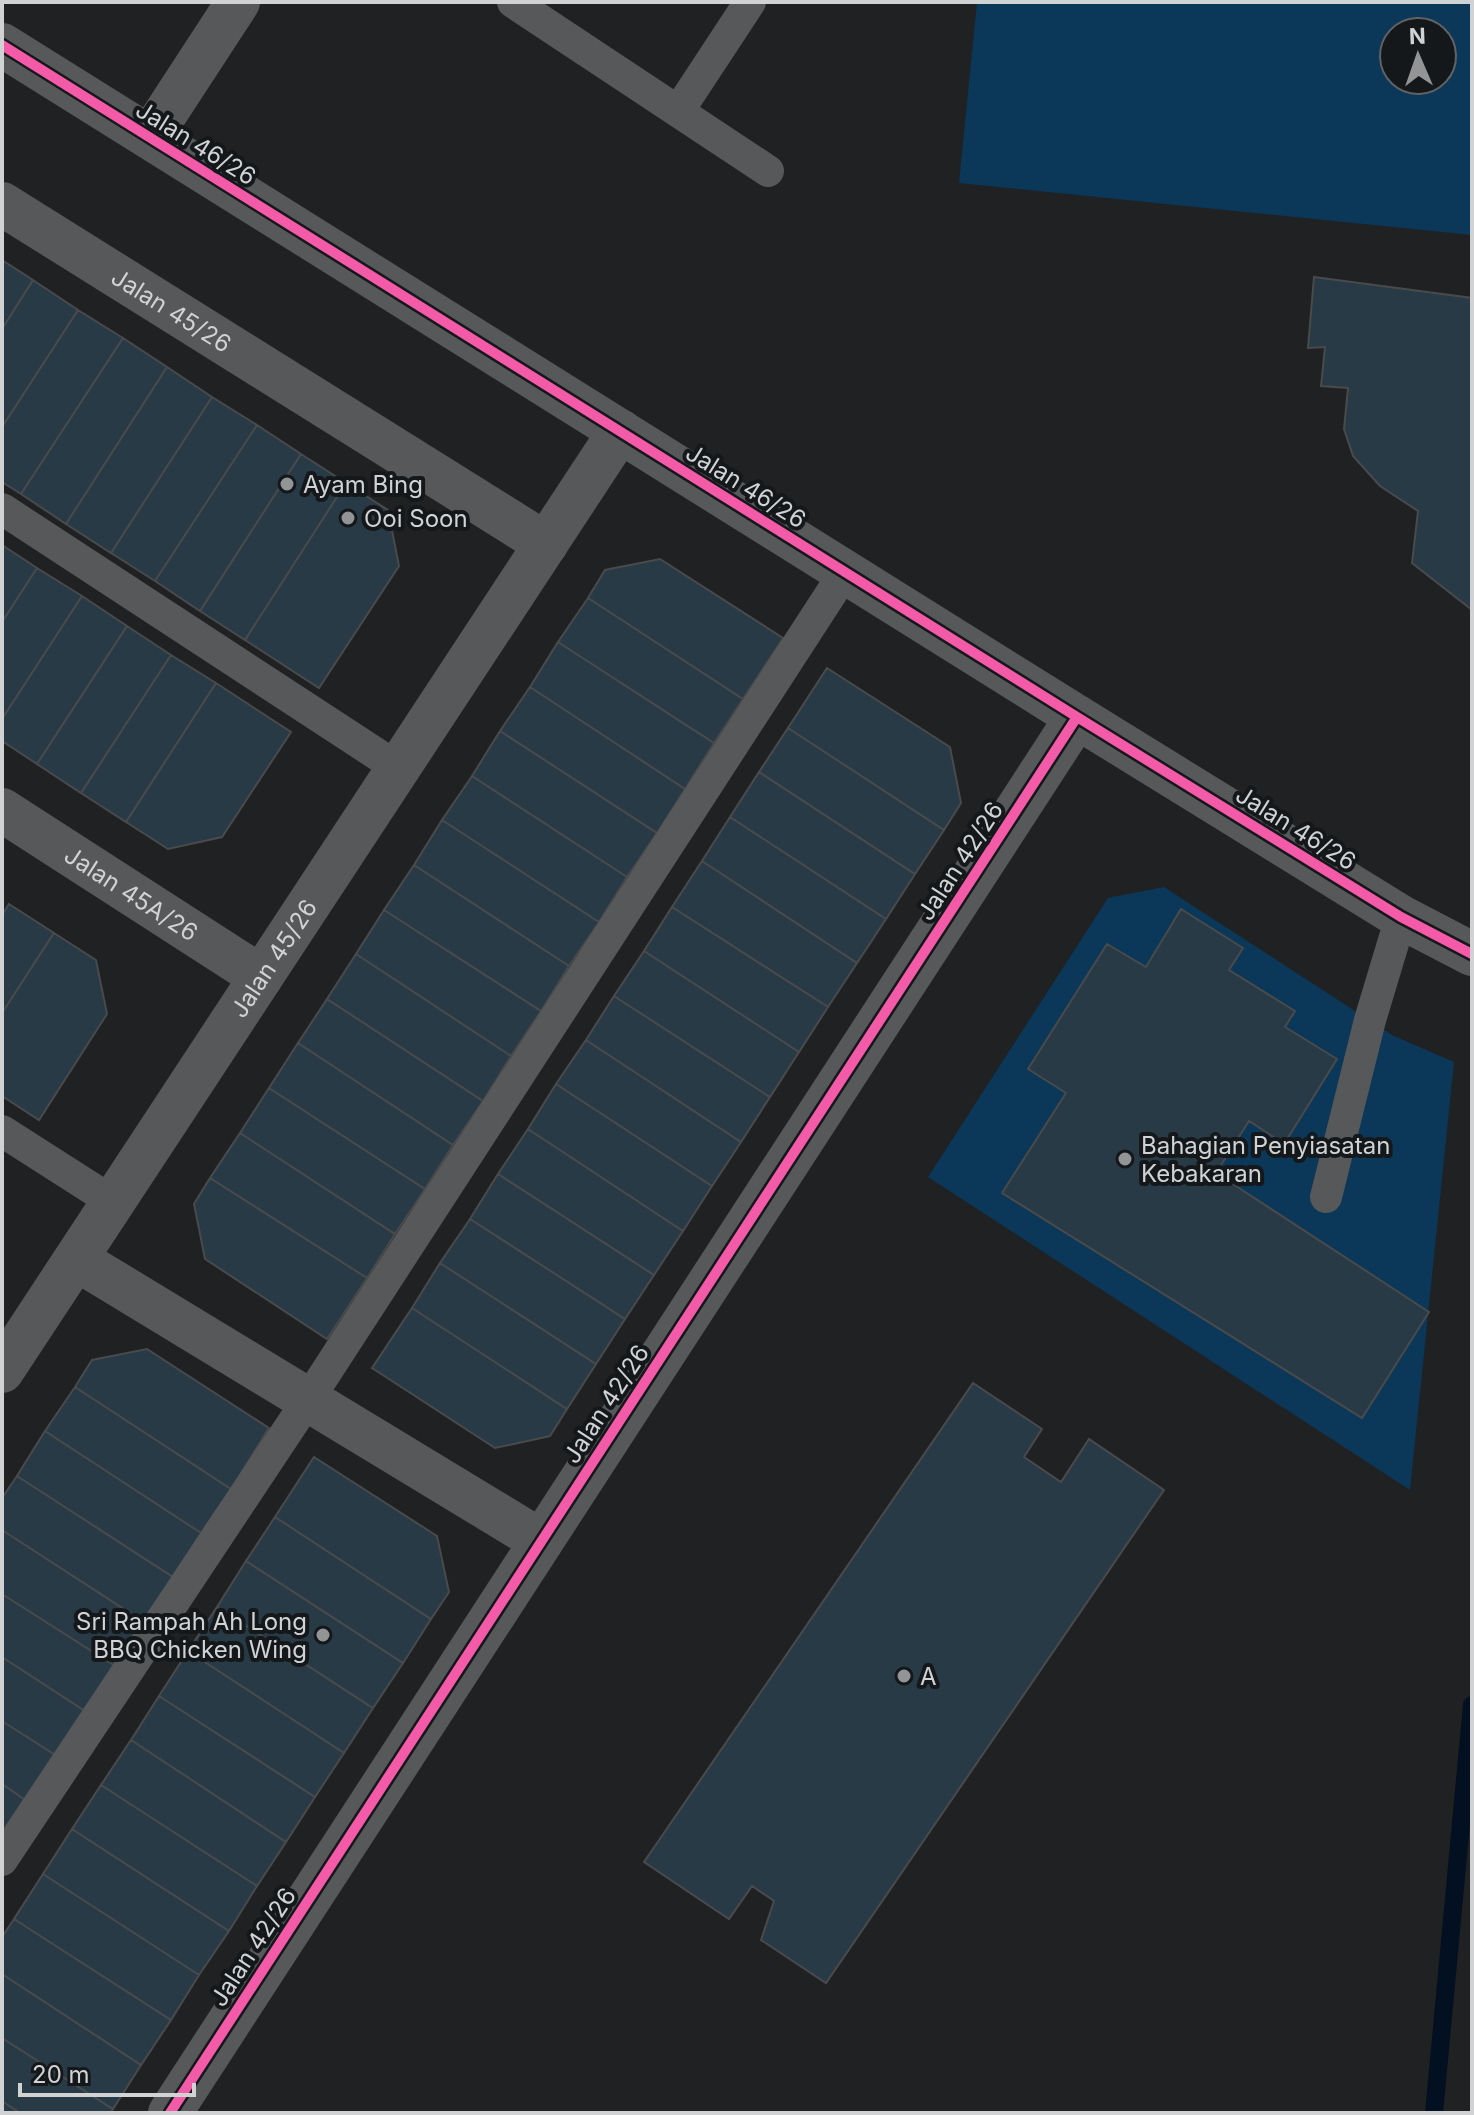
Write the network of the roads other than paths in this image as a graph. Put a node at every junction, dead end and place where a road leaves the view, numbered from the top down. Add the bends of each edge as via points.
1 (238, 2) edge
2 (513, 2) edge
3 (750, 2) edge
4 (2, 45) edge
5 (679, 110) junction
6 (150, 137) junction
7 (768, 171) dead end
8 (2, 204) edge
9 (620, 431) junction
10 (2, 509) edge
11 (546, 544) junction
12 (845, 572) junction
13 (1077, 717) junction
14 (398, 768) junction
15 (2, 810) edge
16 (1401, 917) junction
17 (1472, 954) edge
18 (261, 977) junction
19 (2, 1131) edge
20 (1326, 1197) dead end
21 (113, 1202) junction
22 (76, 1259) junction
23 (2, 1371) edge
24 (308, 1400) junction
25 (541, 1541) junction
26 (2, 1860) edge
27 (170, 2113) edge

1 - 6 street
2 - 5 lane
3 - 5 lane
4 - 6 street, Jalan 46/26
5 - 7 lane
6 - 9 street, Jalan 46/26
8 - 11 street, Jalan 45/26
9 - 11 street, Jalan 45/26
9 - 12 street, Jalan 46/26
10 - 14 lane
11 - 14 street, Jalan 45/26
12 - 13 street, Jalan 46/26
12 - 24 lane
13 - 16 street, Jalan 46/26
13 - 25 street, Jalan 42/26
14 - 18 street, Jalan 45/26
15 - 18 street, Jalan 45A/26
16 - 17 street, Jalan 46/26
16 - 20 lane
18 - 21 street, Jalan 45/26
19 - 21 lane
21 - 22 street, Jalan 45/26
22 - 23 street, Jalan 45/26
22 - 24 street
24 - 25 street
24 - 26 lane
25 - 27 street, Jalan 42/26

